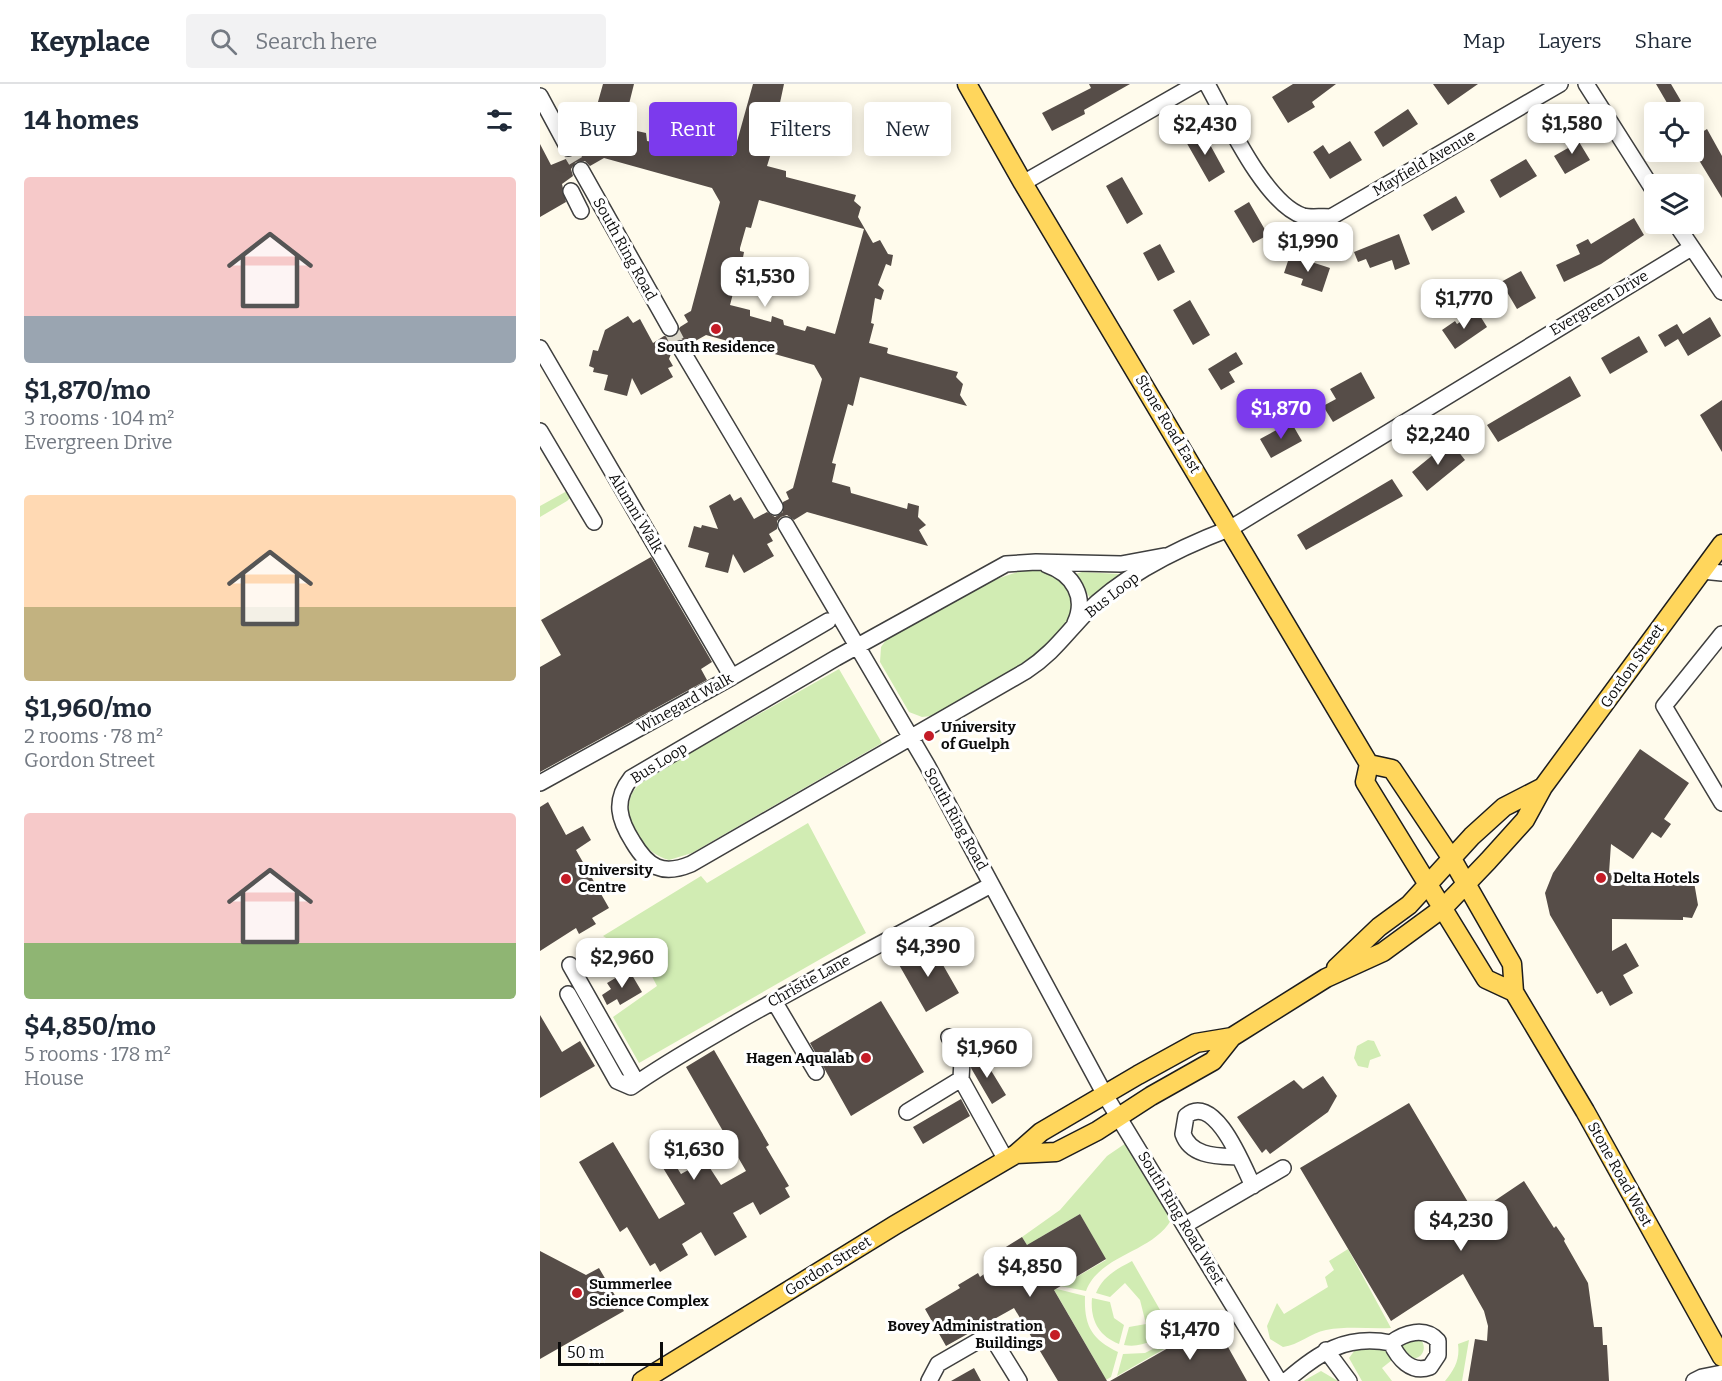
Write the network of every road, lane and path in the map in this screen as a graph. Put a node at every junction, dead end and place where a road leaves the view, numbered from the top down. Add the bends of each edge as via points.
1 (967, 84) edge
2 (1196, 84) edge
3 (1206, 84) edge
4 (1560, 84) edge
5 (1586, 84) edge
6 (540, 96) edge
7 (558, 129) edge
8 (581, 170) tunnel mouth
9 (1644, 175) edge
10 (1023, 183) junction
11 (571, 191) dead end
12 (581, 211) dead end
13 (1682, 234) edge
14 (1691, 248) junction
15 (1722, 292) edge
16 (670, 328) tunnel mouth
17 (540, 348) edge
18 (681, 349) tunnel mouth
19 (540, 430) edge
20 (776, 507) dead end
21 (594, 522) dead end
22 (786, 525) dead end
23 (1231, 528) junction
24 (1722, 544) edge
25 (1164, 556) junction
26 (1036, 561) junction
27 (1702, 571) junction
28 (1722, 573) edge
29 (828, 621) dead end
30 (1722, 634) edge
31 (1065, 639) junction
32 (856, 648) junction
33 (732, 677) junction
34 (909, 738) junction
35 (1369, 764) junction
36 (540, 783) edge
37 (1543, 787) junction
38 (1722, 803) edge
39 (1452, 859) junction
40 (1465, 884) junction
41 (991, 885) junction
42 (1429, 886) junction
43 (1443, 908) junction
44 (570, 965) dead end
45 (1326, 978) junction
46 (1514, 993) junction
47 (568, 994) dead end
48 (774, 1001) junction
49 (949, 1037) dead end
50 (1232, 1037) junction
51 (816, 1072) dead end
52 (961, 1079) junction
53 (634, 1085) junction
54 (1105, 1095) junction
55 (907, 1112) dead end
56 (1118, 1117) junction
57 (1011, 1157) junction
58 (1238, 1157) dead end
59 (1283, 1168) dead end
60 (1253, 1186) junction
61 (1185, 1225) junction
62 (1391, 1343) dead end
63 (1326, 1350) junction
64 (1722, 1357) edge
65 (1722, 1373) edge
66 (642, 1381) edge
67 (929, 1381) edge
68 (1019, 1381) edge
69 (1279, 1381) edge
70 (1286, 1381) edge
71 (1349, 1381) edge
72 (1694, 1381) edge

1 - 10 main road, Stone Road East
2 - 10 street
3 - 4 street, Mayfield Avenue via 1253,167 1279,200 1303,216 1331,217
5 - 9 street
6 - 7 street
8 - 16 street, South Ring Road
10 - 23 main road, Stone Road East
11 - 12 street
13 - 14 street
14 - 15 street
14 - 23 street, Evergreen Drive
17 - 33 street, Alumni Walk
18 - 20 street
19 - 21 street
22 - 32 street, South Ring Road
23 - 25 street, Bus Loop
23 - 35 main road, Stone Road East
24 - 27 main road, Gordon Street
25 - 26 street, Bus Loop via 1121,564
25 - 31 street, Bus Loop via 1086,613
26 - 31 street, Bus Loop via 1065,573 1079,595 1079,613
26 - 32 street, Bus Loop via 1006,564
27 - 28 street
27 - 37 main road, Gordon Street
29 - 33 street, Winegard Walk
30 - 38 street via 1664,706
31 - 34 street, Bus Loop via 1026,671
32 - 34 street, South Ring Road
32 - 34 street, Bus Loop via 631,778 619,805 624,828 647,862 660,868 683,867
33 - 36 street, Winegard Walk
34 - 41 street, South Ring Road
35 - 39 main road via 1392,769
35 - 42 main road, Stone Road East via 1365,782
37 - 39 main road, Gordon Street via 1504,807
37 - 40 main road, Gordon Street via 1525,820
39 - 40 main road, Stone Road West
39 - 42 main road, Gordon Street
40 - 43 main road, Gordon Street
40 - 46 main road, Stone Road West via 1512,964
41 - 48 street, Christie Lane
41 - 54 street, South Ring Road
42 - 43 main road, Stone Road East
42 - 45 main road, Gordon Street
43 - 45 main road, Gordon Street via 1383,952
43 - 46 main road via 1486,978
44 - 53 street
45 - 50 main road, Gordon Street
46 - 64 main road, Stone Road West via 1585,1111
47 - 53 street via 617,1081
48 - 51 street
48 - 53 street, Christie Lane
49 - 52 street via 962,1060
50 - 54 main road, Gordon Street via 1196,1043
50 - 56 main road, Gordon Street via 1213,1061
52 - 55 street
52 - 57 street
54 - 56 street, South Ring Road
54 - 57 main road, Gordon Street via 1041,1132
56 - 57 main road, Gordon Street via 1056,1152
56 - 61 street, South Ring Road West
57 - 66 main road, Gordon Street
58 - 60 street
59 - 60 street
60 - 61 street
61 - 69 street, South Ring Road West
62 - 63 street via 1364,1339
63 - 70 street
63 - 71 street
65 - 72 street
67 - 68 street via 938,1364 990,1334

